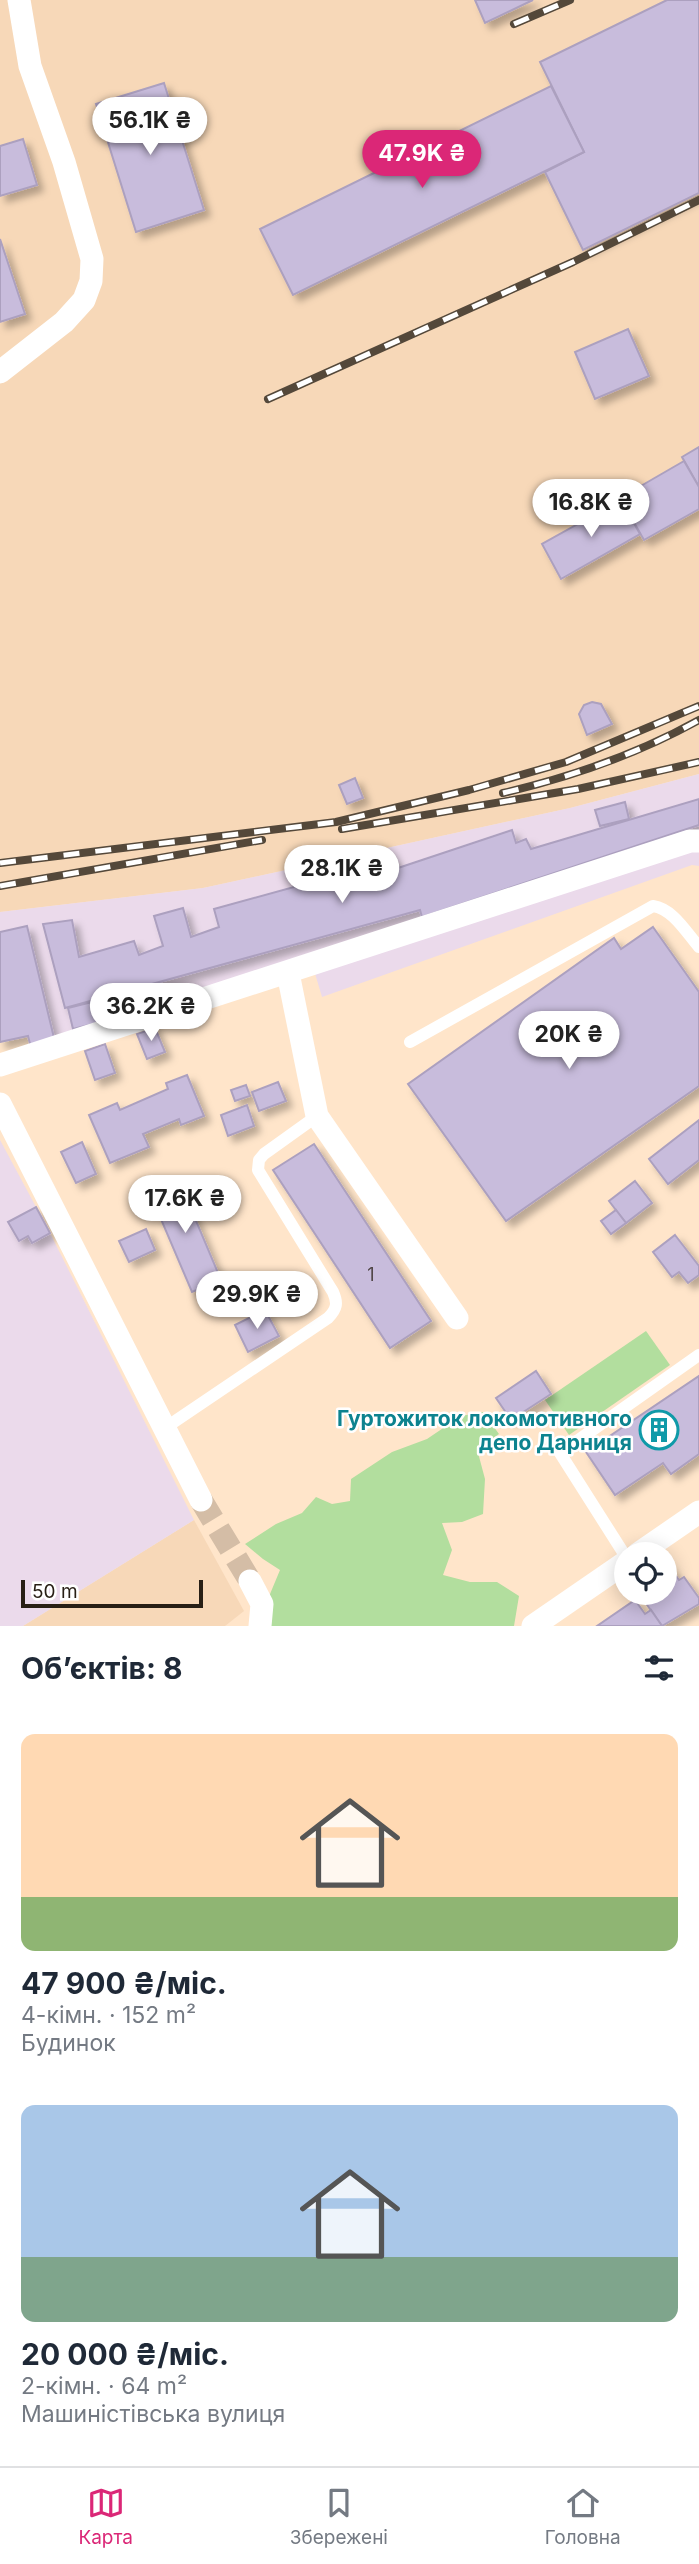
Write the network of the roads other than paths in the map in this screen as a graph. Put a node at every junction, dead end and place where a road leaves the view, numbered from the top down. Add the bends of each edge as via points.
1 (19, 0) edge
2 (0, 372) edge
3 (699, 841) edge
4 (699, 947) edge
5 (288, 973) junction
6 (410, 1042) dead end
7 (0, 1065) edge
8 (0, 1104) edge
9 (317, 1116) junction
10 (457, 1318) dead end
11 (699, 1355) edge
12 (165, 1428) junction
13 (201, 1500) tunnel mouth
14 (699, 1512) edge
15 (615, 1542) edge
16 (655, 1542) edge
17 (614, 1568) edge
18 (250, 1581) tunnel mouth
19 (260, 1626) edge
20 (533, 1626) edge

1 - 2 street via 30,66 92,259 91,281 84,300 65,322
3 - 5 street
4 - 6 lane via 663,907 653,906
5 - 7 street
5 - 9 street
8 - 12 street
9 - 10 street
9 - 12 lane via 264,1154 258,1170 333,1292 336,1310
11 - 15 lane via 560,1453
12 - 13 street
14 - 16 street
17 - 20 street
18 - 19 street via 262,1604

